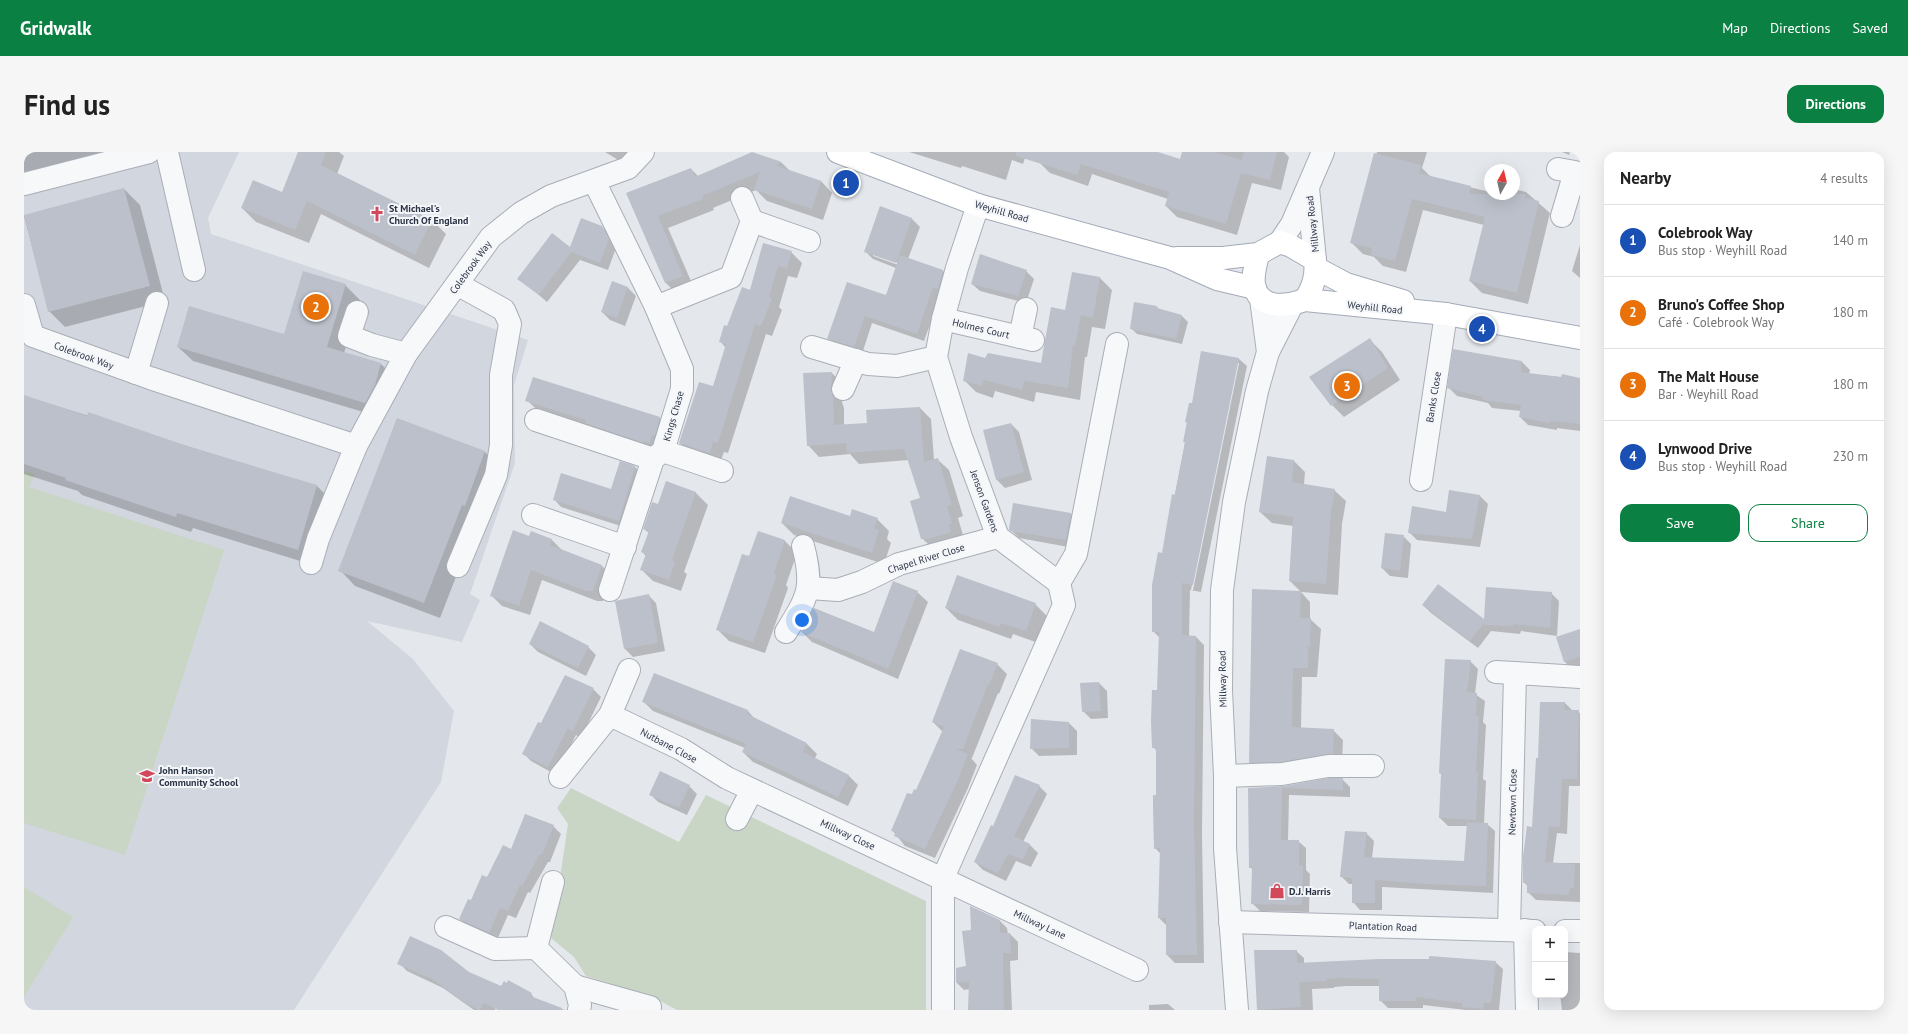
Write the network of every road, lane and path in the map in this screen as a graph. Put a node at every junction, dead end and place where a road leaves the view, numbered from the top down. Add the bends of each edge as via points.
1 (149, 152) edge
2 (167, 152) edge
3 (643, 152) edge
4 (838, 152) edge
5 (1323, 152) edge
6 (861, 156) edge
7 (1571, 170) edge
8 (594, 180) junction
9 (24, 184) edge
10 (1308, 187) junction
11 (742, 198) dead end
12 (978, 205) junction
13 (1562, 216) dead end
14 (752, 220) junction
15 (809, 241) dead end
16 (1280, 242) junction
17 (1258, 254) junction
18 (1170, 258) junction
19 (1316, 264) junction
20 (194, 270) dead end
21 (457, 284) junction
22 (1258, 294) junction
23 (1298, 302) junction
24 (157, 303) dead end
25 (24, 305) edge
26 (656, 306) junction
27 (1026, 309) dead end
28 (357, 312) dead end
29 (1446, 314) junction
30 (943, 319) junction
31 (1580, 338) edge
32 (1117, 344) dead end
33 (812, 347) dead end
34 (1268, 352) junction
35 (406, 354) junction
36 (936, 357) junction
37 (856, 360) junction
38 (136, 373) junction
39 (843, 390) dead end
40 (536, 420) dead end
41 (356, 446) junction
42 (658, 455) junction
43 (722, 471) dead end
44 (1421, 480) dead end
45 (533, 515) dead end
46 (998, 537) junction
47 (803, 546) dead end
48 (625, 547) junction
49 (311, 563) dead end
50 (458, 566) dead end
51 (1059, 583) junction
52 (809, 588) junction
53 (610, 590) dead end
54 (786, 632) dead end
55 (629, 670) dead end
56 (1580, 677) edge
57 (610, 715) junction
58 (1373, 766) dead end
59 (1225, 776) junction
60 (560, 777) dead end
61 (726, 778) joint
62 (752, 790) junction
63 (737, 819) dead end
64 (943, 878) junction
65 (553, 882) dead end
66 (1230, 922) junction
67 (446, 927) dead end
68 (1523, 930) edge
69 (1568, 931) edge
70 (1580, 931) edge
71 (536, 948) junction
72 (1138, 970) dead end
73 (575, 986) junction
74 (650, 1007) dead end
75 (579, 1010) edge
76 (943, 1010) edge
77 (1237, 1010) edge
78 (1527, 1010) edge

1 - 9 street
2 - 20 street
3 - 8 street, Colebrook Way via 628,168
4 - 6 main road, Weyhill Road
5 - 10 street, Millway Road
6 - 12 main road, Weyhill Road
7 - 13 street
8 - 21 street, Colebrook Way via 551,196 521,213 491,237
8 - 26 street, Kings Chase
10 - 16 street, Millway Road via 1292,224
10 - 19 street, Millway Road
11 - 14 street
12 - 18 main road, Weyhill Road
12 - 30 street, Jenson Gardens
14 - 15 street
14 - 26 street via 731,277
16 - 17 main road, Weyhill Road
16 - 19 main road, Weyhill Road via 1302,251
17 - 18 main road, Weyhill Road via 1223,258
17 - 22 main road via 1254,275
18 - 22 main road, Weyhill Road
19 - 23 main road via 1313,287
19 - 29 main road, Weyhill Road via 1346,284
21 - 35 street, Colebrook Way
21 - 50 street via 504,310 510,324 501,375 501,445 496,475
22 - 23 main road, Weyhill Road via 1276,306
22 - 34 street, Millway Road
23 - 29 main road, Weyhill Road
23 - 34 street, Millway Road
24 - 38 street
25 - 38 street, Colebrook Way via 33,336
26 - 42 street, Kings Chase via 682,369 682,389
27 - 30 street, Holmes Court via 1026,338
28 - 35 street via 349,336
29 - 31 main road, Weyhill Road
29 - 44 street, Banks Close
30 - 36 street, Jenson Gardens
32 - 51 street via 1076,554
33 - 37 street
34 - 59 street, Millway Road via 1256,391 1234,502 1222,590 1221,690
35 - 41 street, Colebrook Way
36 - 37 street via 896,366 868,364
36 - 46 street, Jenson Gardens via 961,437
37 - 39 street
38 - 41 street, Colebrook Way
40 - 42 street
41 - 49 street, Colebrook Way via 318,539
42 - 43 street
42 - 48 street, Kings Chase
45 - 48 street
46 - 51 street, Jenson Gardens
46 - 52 street, Chapel River Close via 899,564 862,582 838,590
47 - 52 street via 809,570
48 - 53 street, Kings Chase
51 - 64 street via 1064,605
52 - 54 street via 803,605
55 - 57 street
56 - 68 street, Newtown Close via 1505,673
57 - 60 street
57 - 61 street, Nutbane Close via 681,750
58 - 59 street via 1328,766 1282,774
59 - 66 street, Millway Road via 1225,848
61 - 62 street, Millway Close
62 - 63 street
62 - 64 street, Millway Close
64 - 72 street, Millway Lane
64 - 76 street
65 - 71 street
66 - 68 street, Plantation Road
66 - 77 street, Millway Road
67 - 71 street via 494,949
68 - 78 street, Newtown Close
69 - 70 street
71 - 73 street
73 - 74 street
73 - 75 street

